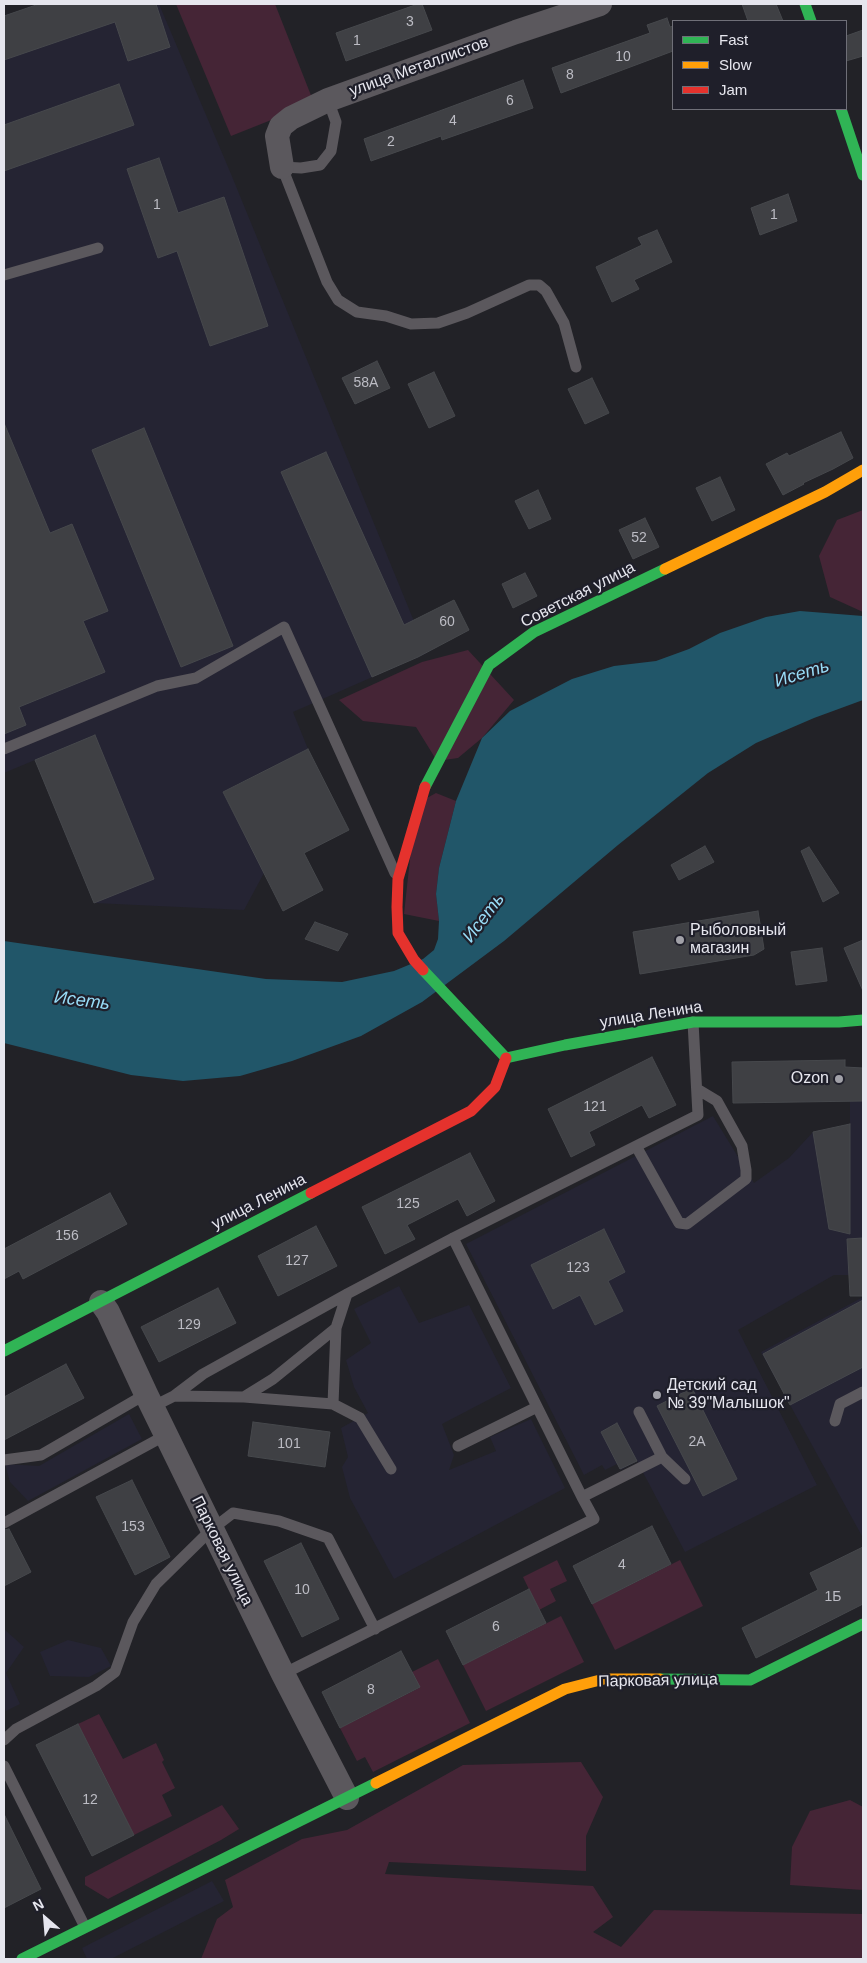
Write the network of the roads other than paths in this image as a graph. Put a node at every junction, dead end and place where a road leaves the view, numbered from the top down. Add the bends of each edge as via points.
1 (600, 4) edge
2 (805, 4) edge
3 (811, 20) edge
4 (328, 100) junction
5 (841, 110) edge
6 (282, 167) junction
7 (863, 175) edge
8 (98, 248) dead end
9 (4, 274) edge
10 (576, 367) dead end
11 (863, 470) edge
12 (4, 749) edge
13 (398, 879) junction
14 (863, 1020) edge
15 (693, 1022) junction
16 (506, 1058) junction
17 (697, 1089) junction
18 (636, 1146) junction
19 (453, 1238) junction
20 (347, 1294) junction
21 (101, 1302) junction
22 (336, 1328) junction
23 (4, 1351) edge
24 (863, 1392) edge
25 (174, 1396) junction
26 (244, 1397) junction
27 (149, 1401) junction
28 (333, 1404) junction
29 (537, 1407) junction
30 (639, 1412) dead end
31 (835, 1421) dead end
32 (166, 1435) junction
33 (458, 1446) dead end
34 (662, 1457) junction
35 (4, 1460) edge
36 (391, 1469) dead end
37 (685, 1480) dead end
38 (582, 1497) junction
39 (4, 1523) edge
40 (211, 1530) junction
41 (863, 1624) edge
42 (374, 1629) junction
43 (282, 1674) junction
44 (4, 1740) edge
45 (4, 1766) edge
46 (347, 1798) junction
47 (86, 1927) junction
48 (55, 1941) junction
49 (22, 1959) edge
50 (54, 1959) edge

1 - 4 street, улица Металлистов
2 - 3 street
4 - 6 street, улица Металлистов via 281,126 277,136
4 - 6 lane via 336,122 331,151 320,164
5 - 7 street
6 - 10 lane via 327,282 338,300 357,312 411,324 438,323 529,285 539,285 546,291 564,323
8 - 9 lane
11 - 13 street, Советская улица via 825,492 534,632 489,666 424,789
12 - 13 lane via 157,686 196,678 284,627
13 - 16 street, Советская улица via 398,933 414,960
14 - 15 street, улица Ленина
15 - 16 street, улица Ленина
15 - 17 lane
16 - 21 street, улица Ленина via 495,1087 471,1111
17 - 18 lane via 698,1115
17 - 18 lane via 716,1101 742,1146 746,1180 687,1224 679,1223
18 - 19 lane
19 - 20 lane
19 - 29 lane
20 - 22 lane
20 - 25 lane via 203,1374
21 - 23 street, улица Ленина
21 - 27 street, Парковая улица
22 - 26 lane via 273,1379
22 - 28 lane
24 - 31 lane via 840,1404
25 - 26 lane
25 - 27 lane
26 - 28 lane
27 - 32 street, Парковая улица
27 - 35 lane via 41,1455
28 - 36 lane via 360,1418
29 - 33 lane
29 - 38 lane
30 - 34 lane
32 - 39 lane
32 - 40 street, Парковая улица
34 - 37 lane
34 - 38 lane
38 - 42 lane via 594,1519
40 - 42 lane via 234,1513 279,1521 328,1538
40 - 43 street, Парковая улица
40 - 44 lane via 156,1584 133,1622 115,1672 96,1686 16,1729
41 - 46 street, Парковая улица via 750,1680 604,1679 565,1690
42 - 43 lane
43 - 46 street, Парковая улица
45 - 47 lane
46 - 47 street, Парковая улица
47 - 48 street, Парковая улица
48 - 49 street, Парковая улица
48 - 50 lane

